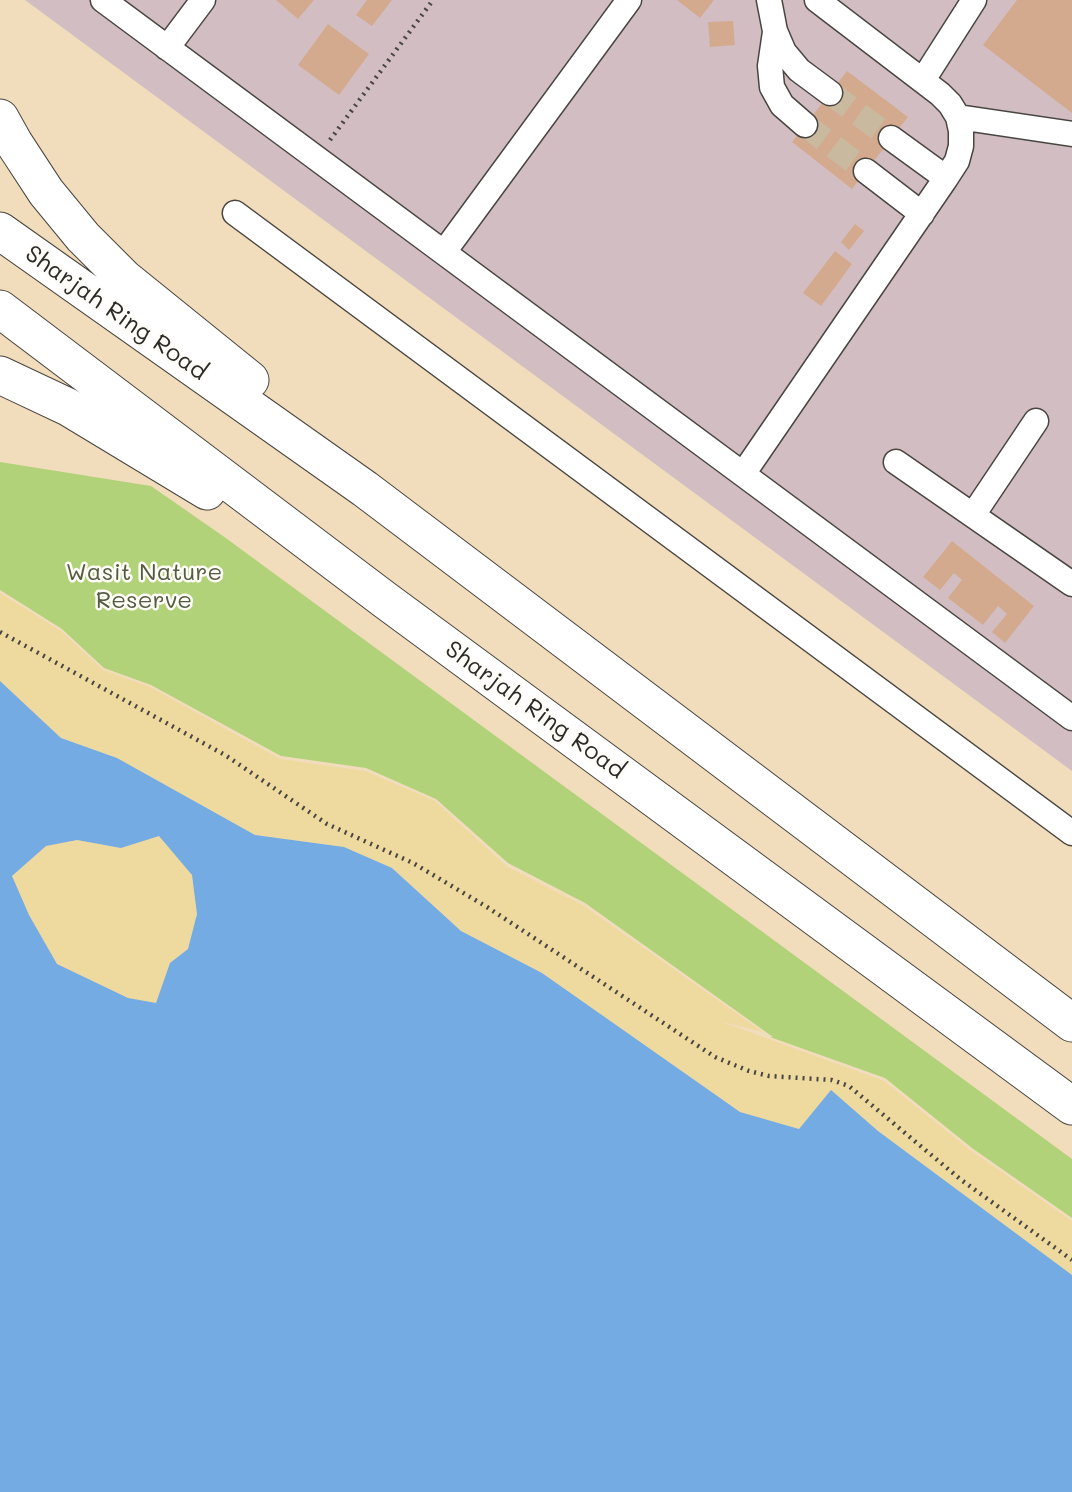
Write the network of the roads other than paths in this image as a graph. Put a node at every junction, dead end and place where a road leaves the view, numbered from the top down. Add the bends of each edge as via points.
1 (103, 0) edge
2 (203, 0) edge
3 (629, 0) edge
4 (769, 0) edge
5 (817, 0) edge
6 (974, 0) edge
7 (775, 31) junction
8 (167, 48) junction
9 (923, 80) junction
10 (830, 93) tunnel mouth
11 (958, 117) junction
12 (0, 118) edge
13 (805, 125) tunnel mouth
14 (1072, 134) edge
15 (891, 138) tunnel mouth
16 (866, 171) tunnel mouth
17 (946, 178) junction
18 (235, 213) dead end
19 (922, 214) junction
20 (0, 231) edge
21 (444, 253) junction
22 (0, 309) edge
23 (0, 375) edge
24 (1036, 421) dead end
25 (896, 462) dead end
26 (743, 474) junction
27 (365, 489) junction
28 (973, 515) junction
29 (1072, 584) edge
30 (385, 600) junction
31 (1072, 718) edge
32 (1072, 833) edge
33 (1072, 1024) edge
34 (1072, 1106) edge

1 - 8 lane
2 - 8 lane
3 - 21 lane
4 - 7 lane
5 - 9 lane
6 - 9 lane
7 - 10 lane via 791,61
7 - 13 lane via 772,87 782,105
8 - 21 lane
9 - 11 lane
11 - 14 lane
11 - 17 lane via 961,146
12 - 27 highway via 46,192 83,237 125,279 285,409
15 - 17 lane
16 - 19 lane
17 - 19 lane
18 - 32 lane
19 - 26 lane
20 - 27 highway, Sharjah Ring Road
21 - 26 lane
22 - 30 highway, Sharjah Ring Road
23 - 30 highway via 68,407
24 - 28 lane
25 - 28 lane
26 - 31 lane
27 - 33 highway, Sharjah Ring Road
28 - 29 lane
30 - 34 highway, Sharjah Ring Road

